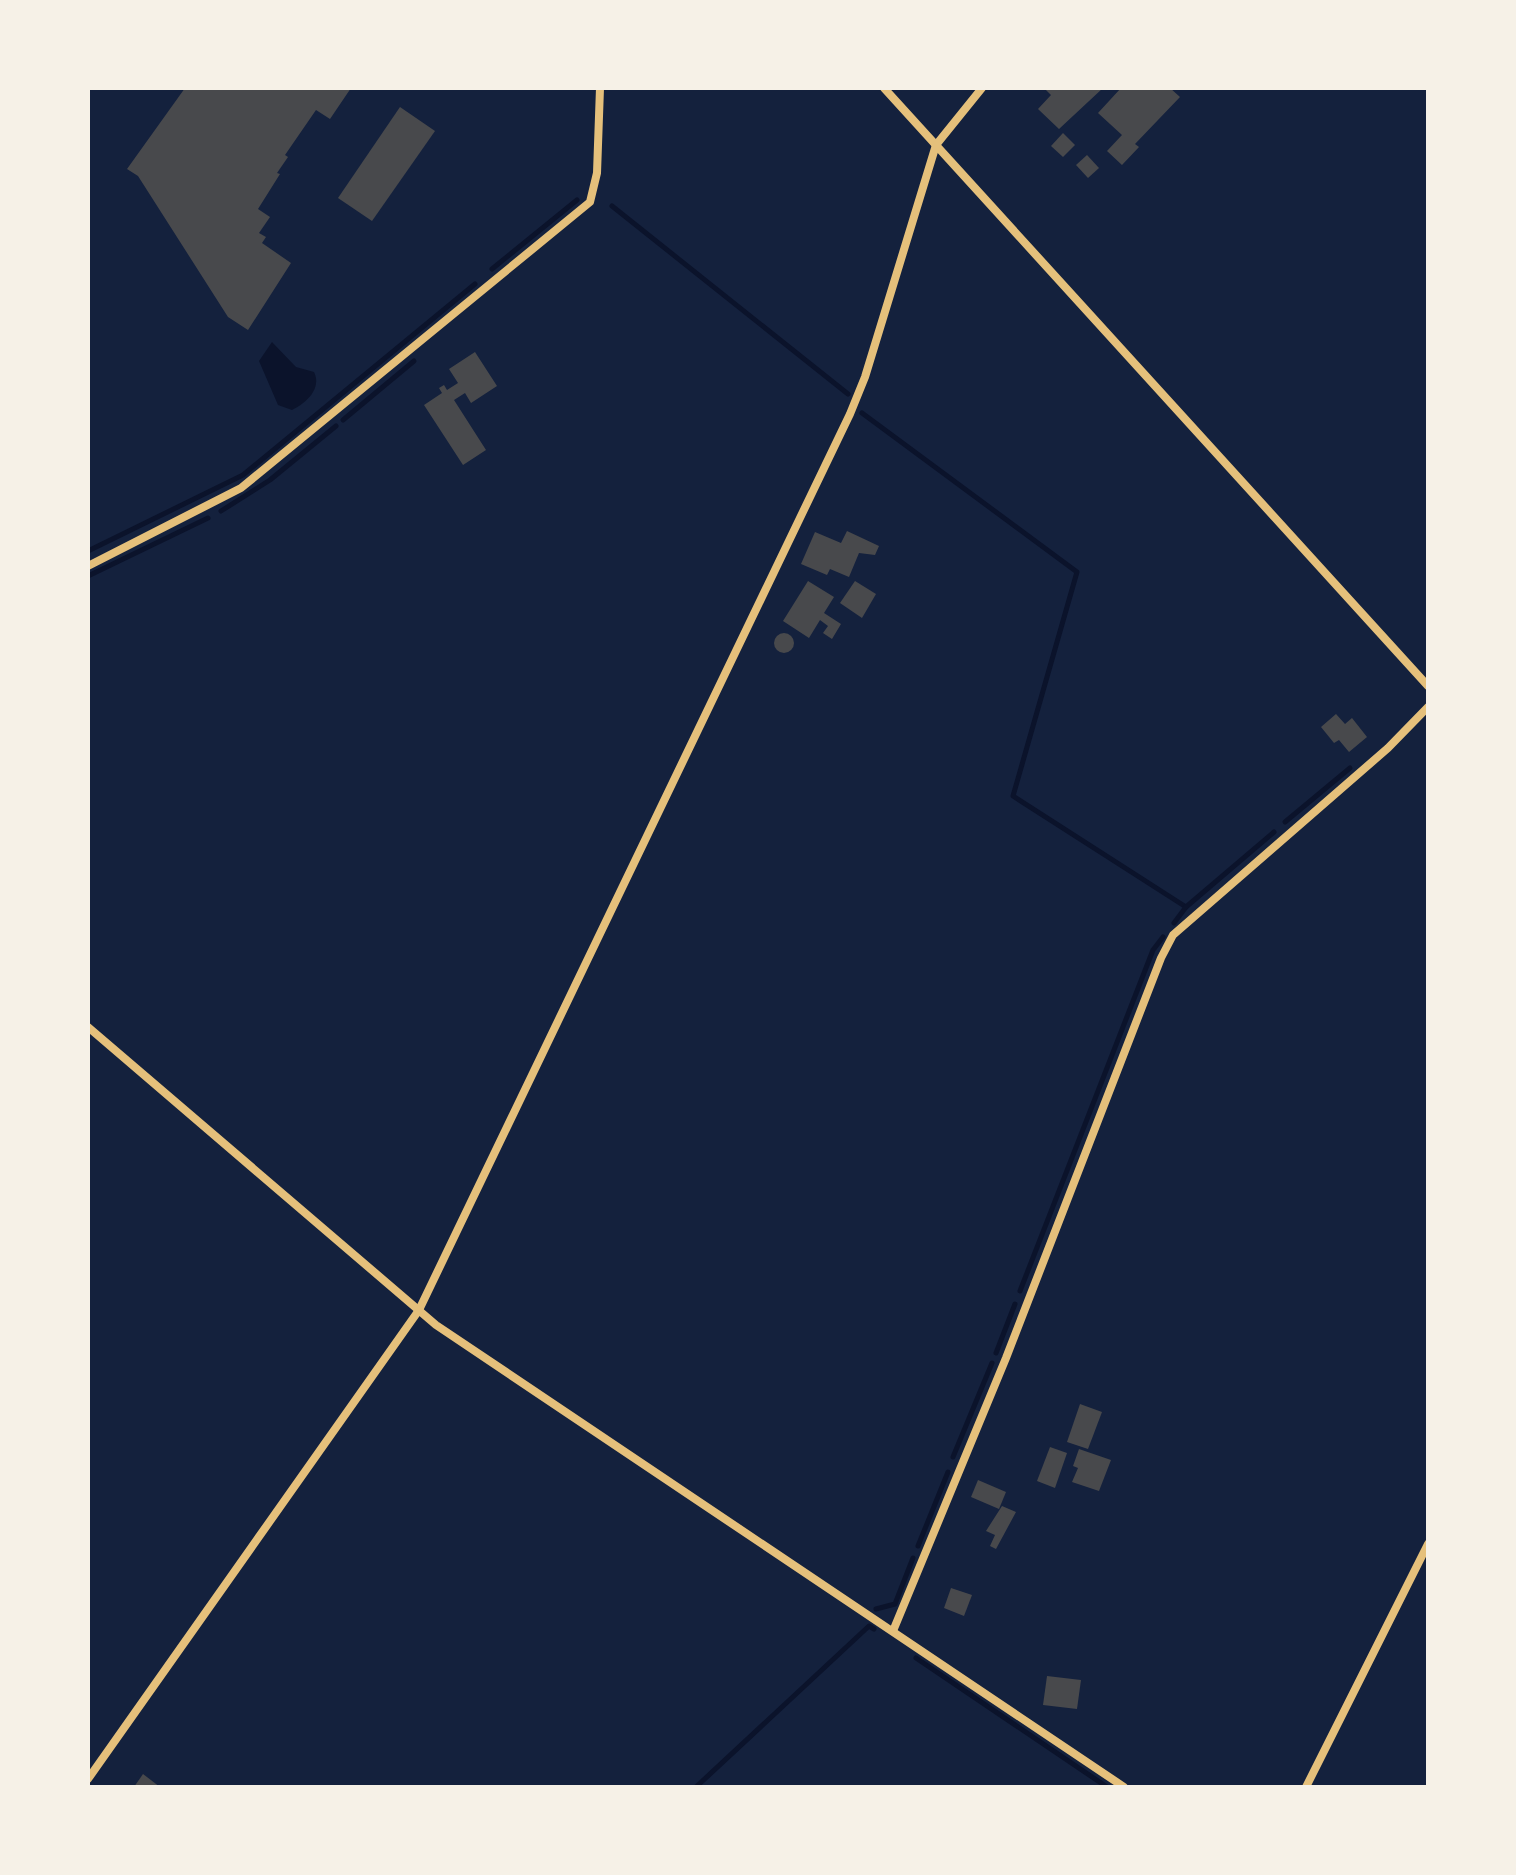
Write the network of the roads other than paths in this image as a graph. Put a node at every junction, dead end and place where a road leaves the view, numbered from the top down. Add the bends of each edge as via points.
1 (600, 88) edge
2 (884, 88) edge
3 (982, 88) edge
4 (936, 145) junction
5 (88, 566) edge
6 (1428, 686) edge
7 (1428, 707) edge
8 (88, 1027) edge
9 (419, 1310) junction
10 (1428, 1544) edge
11 (893, 1631) junction
12 (88, 1779) edge
13 (1124, 1787) edge
14 (1306, 1787) edge

1 - 5 street via 597,173 590,202 241,488
2 - 4 street
3 - 4 street
4 - 6 street
4 - 9 street via 850,414
7 - 11 street via 1173,935
8 - 9 street
9 - 11 street
9 - 12 street
10 - 14 street
11 - 13 street

